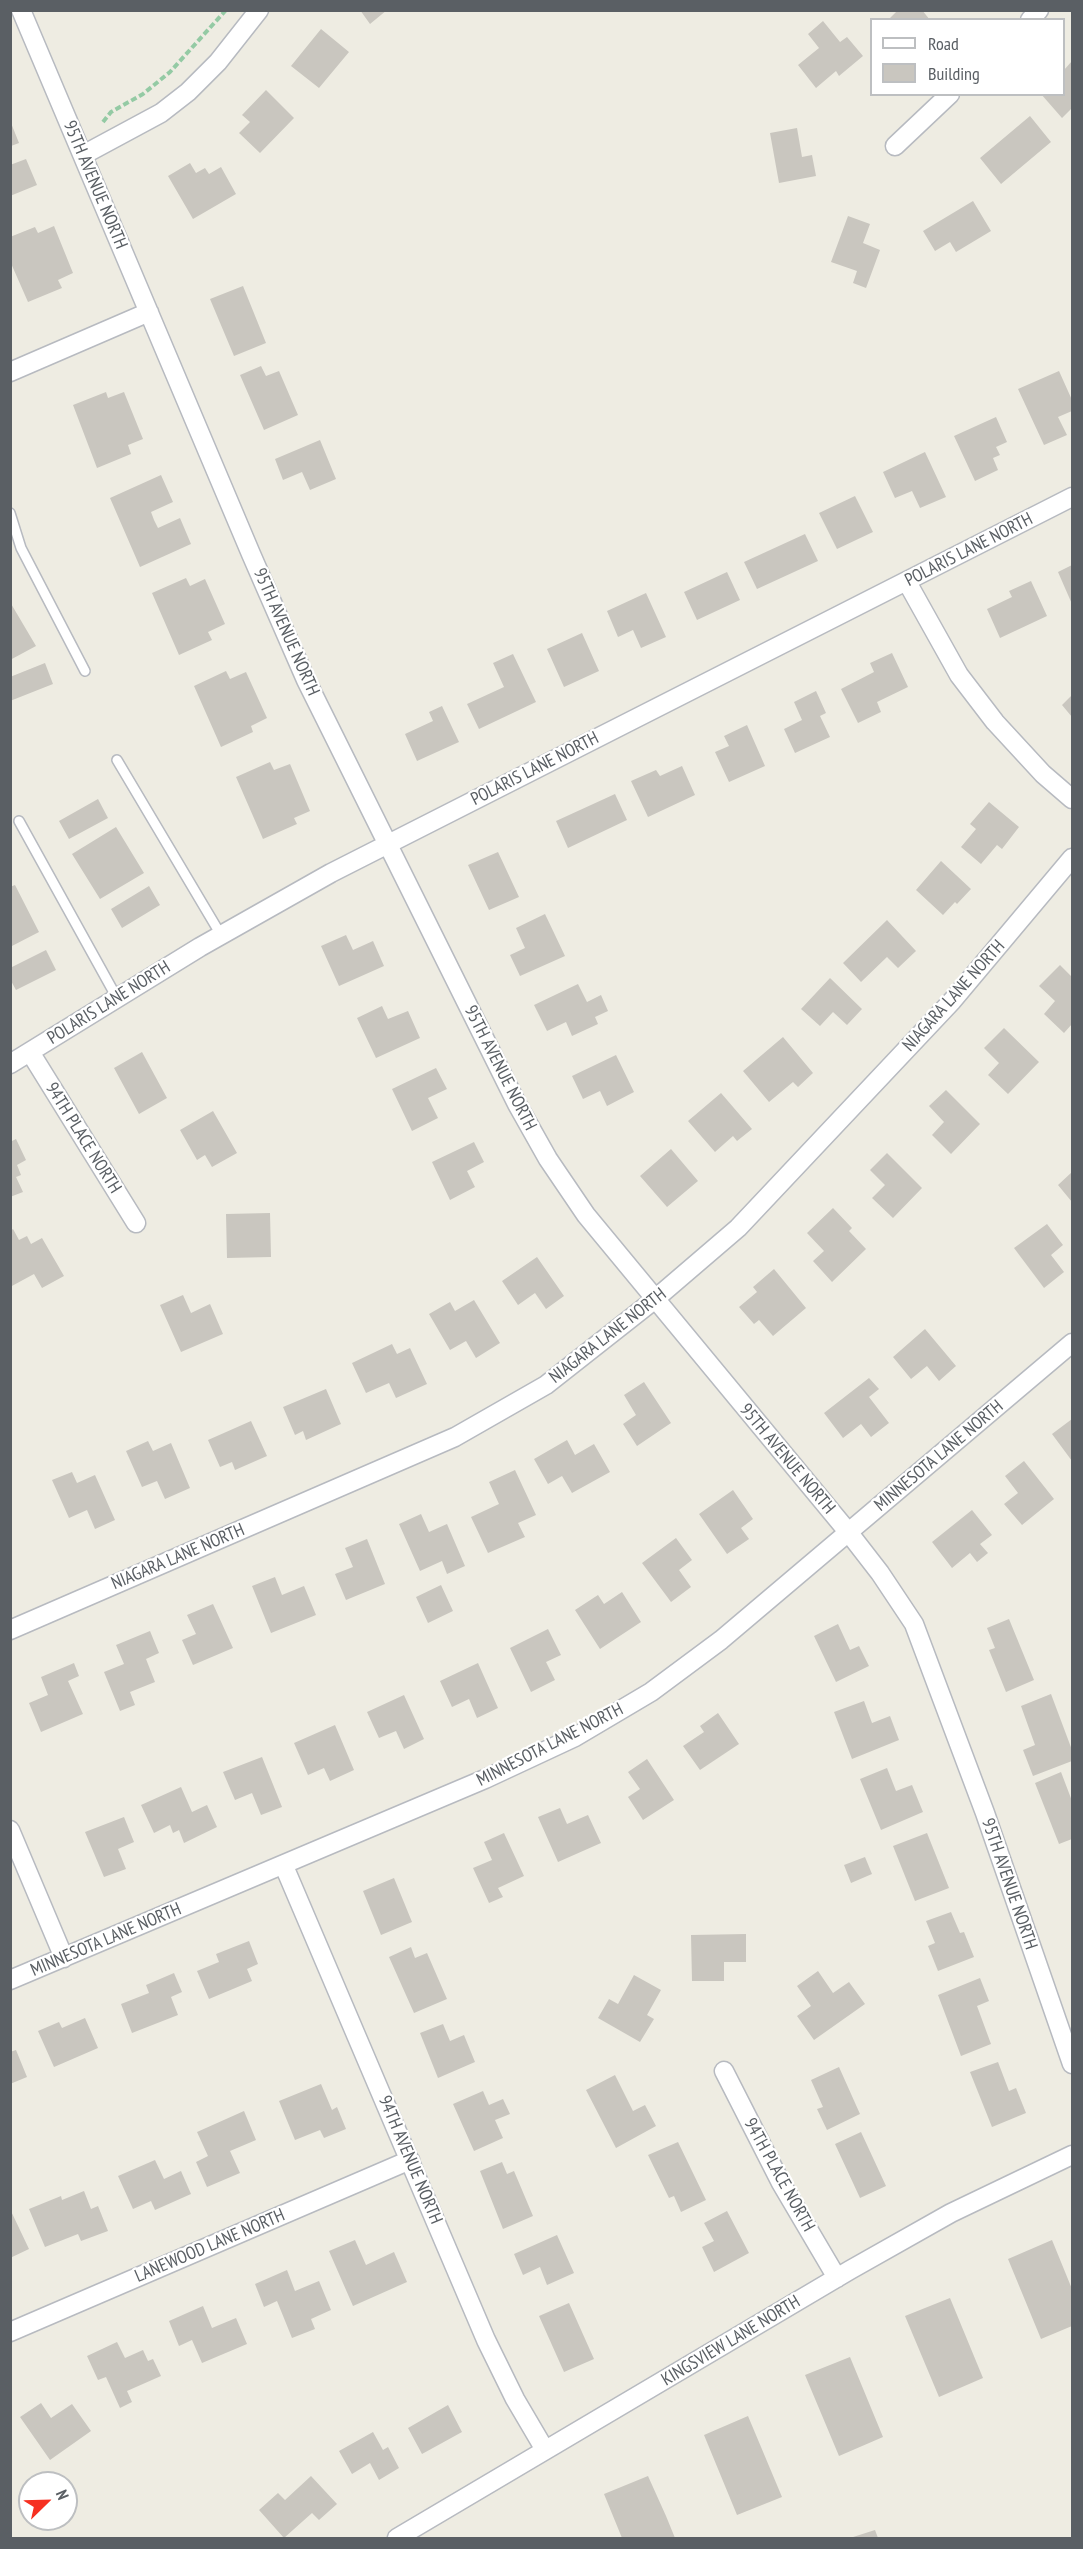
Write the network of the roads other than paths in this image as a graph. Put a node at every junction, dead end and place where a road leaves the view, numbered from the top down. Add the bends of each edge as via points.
1 (21, 10) edge
2 (259, 10) edge
3 (948, 96) edge
4 (895, 146) dead end
5 (83, 154) junction
6 (149, 312) junction
7 (10, 372) edge
8 (1072, 497) edge
9 (10, 513) edge
10 (907, 582) junction
11 (85, 671) dead end
12 (117, 760) dead end
13 (1072, 799) edge
14 (19, 820) dead end
15 (387, 844) junction
16 (1072, 858) edge
17 (221, 934) junction
18 (117, 998) junction
19 (30, 1052) junction
20 (11, 1062) edge
21 (136, 1223) dead end
22 (654, 1300) junction
23 (1072, 1343) edge
24 (849, 1533) junction
25 (10, 1629) edge
26 (10, 1830) edge
27 (284, 1866) junction
28 (64, 1958) junction
29 (10, 1980) edge
30 (1072, 2064) edge
31 (724, 2071) dead end
32 (1072, 2155) edge
33 (410, 2160) junction
34 (837, 2278) junction
35 (10, 2332) edge
36 (545, 2450) junction
37 (397, 2538) edge

1 - 5 street, 95TH AVENUE NORTH
2 - 5 street via 189,92 161,114
3 - 4 street
5 - 6 street, 95TH AVENUE NORTH
6 - 7 street
6 - 15 street, 95TH AVENUE NORTH via 306,680
8 - 10 street, POLARIS LANE NORTH
9 - 11 lane via 21,548
10 - 13 street via 959,675 995,722
10 - 15 street, POLARIS LANE NORTH
12 - 17 lane
14 - 18 lane
15 - 17 street, POLARIS LANE NORTH
15 - 22 street, 95TH AVENUE NORTH via 548,1159 586,1215
16 - 22 street, NIAGARA LANE NORTH via 952,1000 795,1170 738,1228
17 - 18 street, POLARIS LANE NORTH
18 - 19 street, POLARIS LANE NORTH
19 - 20 street, POLARIS LANE NORTH
19 - 21 street, 94TH PLACE NORTH
22 - 24 street, 95TH AVENUE NORTH
22 - 25 street, NIAGARA LANE NORTH via 546,1385 455,1437
23 - 24 street, MINNESOTA LANE NORTH
24 - 27 street, MINNESOTA LANE NORTH via 721,1640 642,1698 475,1784
24 - 30 street, 95TH AVENUE NORTH via 914,1624
26 - 28 street
27 - 28 street, MINNESOTA LANE NORTH
27 - 33 street, 94TH AVENUE NORTH
28 - 29 street, MINNESOTA LANE NORTH
31 - 34 street, 94TH PLACE NORTH via 781,2183
32 - 34 street, KINGSVIEW LANE NORTH via 951,2213
33 - 35 street, LANEWOOD LANE NORTH
33 - 36 street, 94TH AVENUE NORTH via 486,2340
34 - 36 street, KINGSVIEW LANE NORTH
36 - 37 street, KINGSVIEW LANE NORTH

